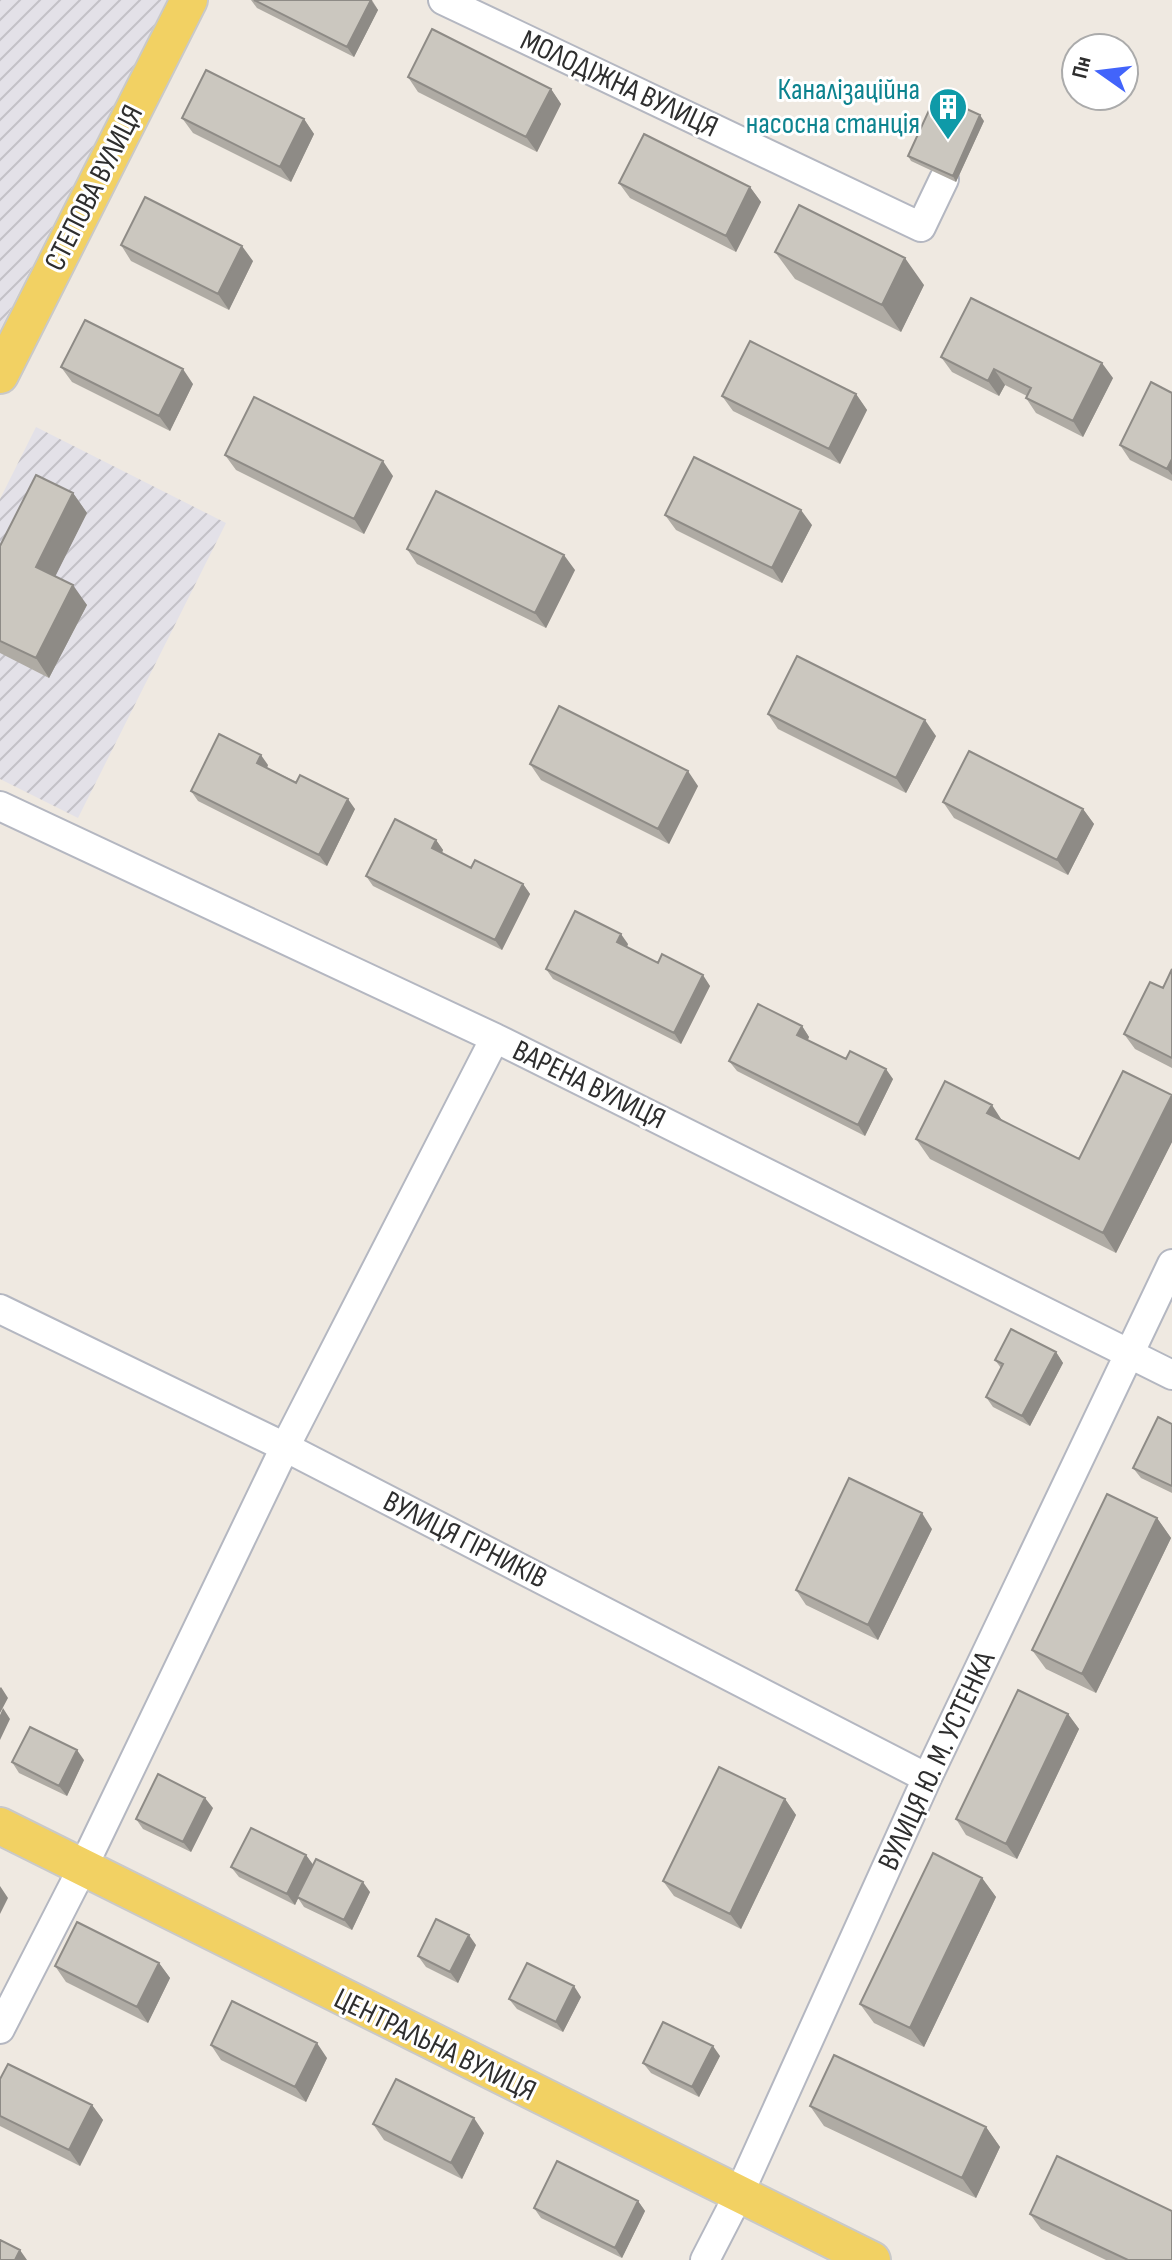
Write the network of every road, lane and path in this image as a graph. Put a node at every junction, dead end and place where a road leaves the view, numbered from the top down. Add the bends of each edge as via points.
1 (189, 0) edge
2 (443, 0) edge
3 (944, 179) edge
4 (0, 375) edge
5 (0, 806) edge
6 (495, 1038) junction
7 (1172, 1264) edge
8 (0, 1309) edge
9 (1129, 1353) junction
10 (1172, 1375) edge
11 (285, 1447) junction
12 (927, 1778) junction
13 (0, 1826) edge
14 (82, 1869) junction
15 (0, 2029) edge
16 (738, 2196) junction
17 (705, 2260) edge
18 (872, 2260) edge

1 - 4 main road, СТЕПОВА ВУЛИЦЯ
2 - 3 street, МОЛОДІЖНА ВУЛИЦЯ via 921,227
5 - 6 street, ВАРЕНА ВУЛИЦЯ
6 - 9 street, ВАРЕНА ВУЛИЦЯ
6 - 11 street
7 - 9 street, ВУЛИЦЯ Ю. М. УСТЕНКА
8 - 11 street, ВУЛИЦЯ ГІРНИКІВ
9 - 10 street, ВАРЕНА ВУЛИЦЯ
9 - 12 street, ВУЛИЦЯ Ю. М. УСТЕНКА
11 - 12 street, ВУЛИЦЯ ГІРНИКІВ
11 - 14 street
12 - 16 street, ВУЛИЦЯ Ю. М. УСТЕНКА
13 - 14 main road, ЦЕНТРАЛЬНА ВУЛИЦЯ
14 - 15 street
14 - 16 main road, ЦЕНТРАЛЬНА ВУЛИЦЯ
16 - 17 street, ВУЛИЦЯ Ю. М. УСТЕНКА
16 - 18 main road, ЦЕНТРАЛЬНА ВУЛИЦЯ

